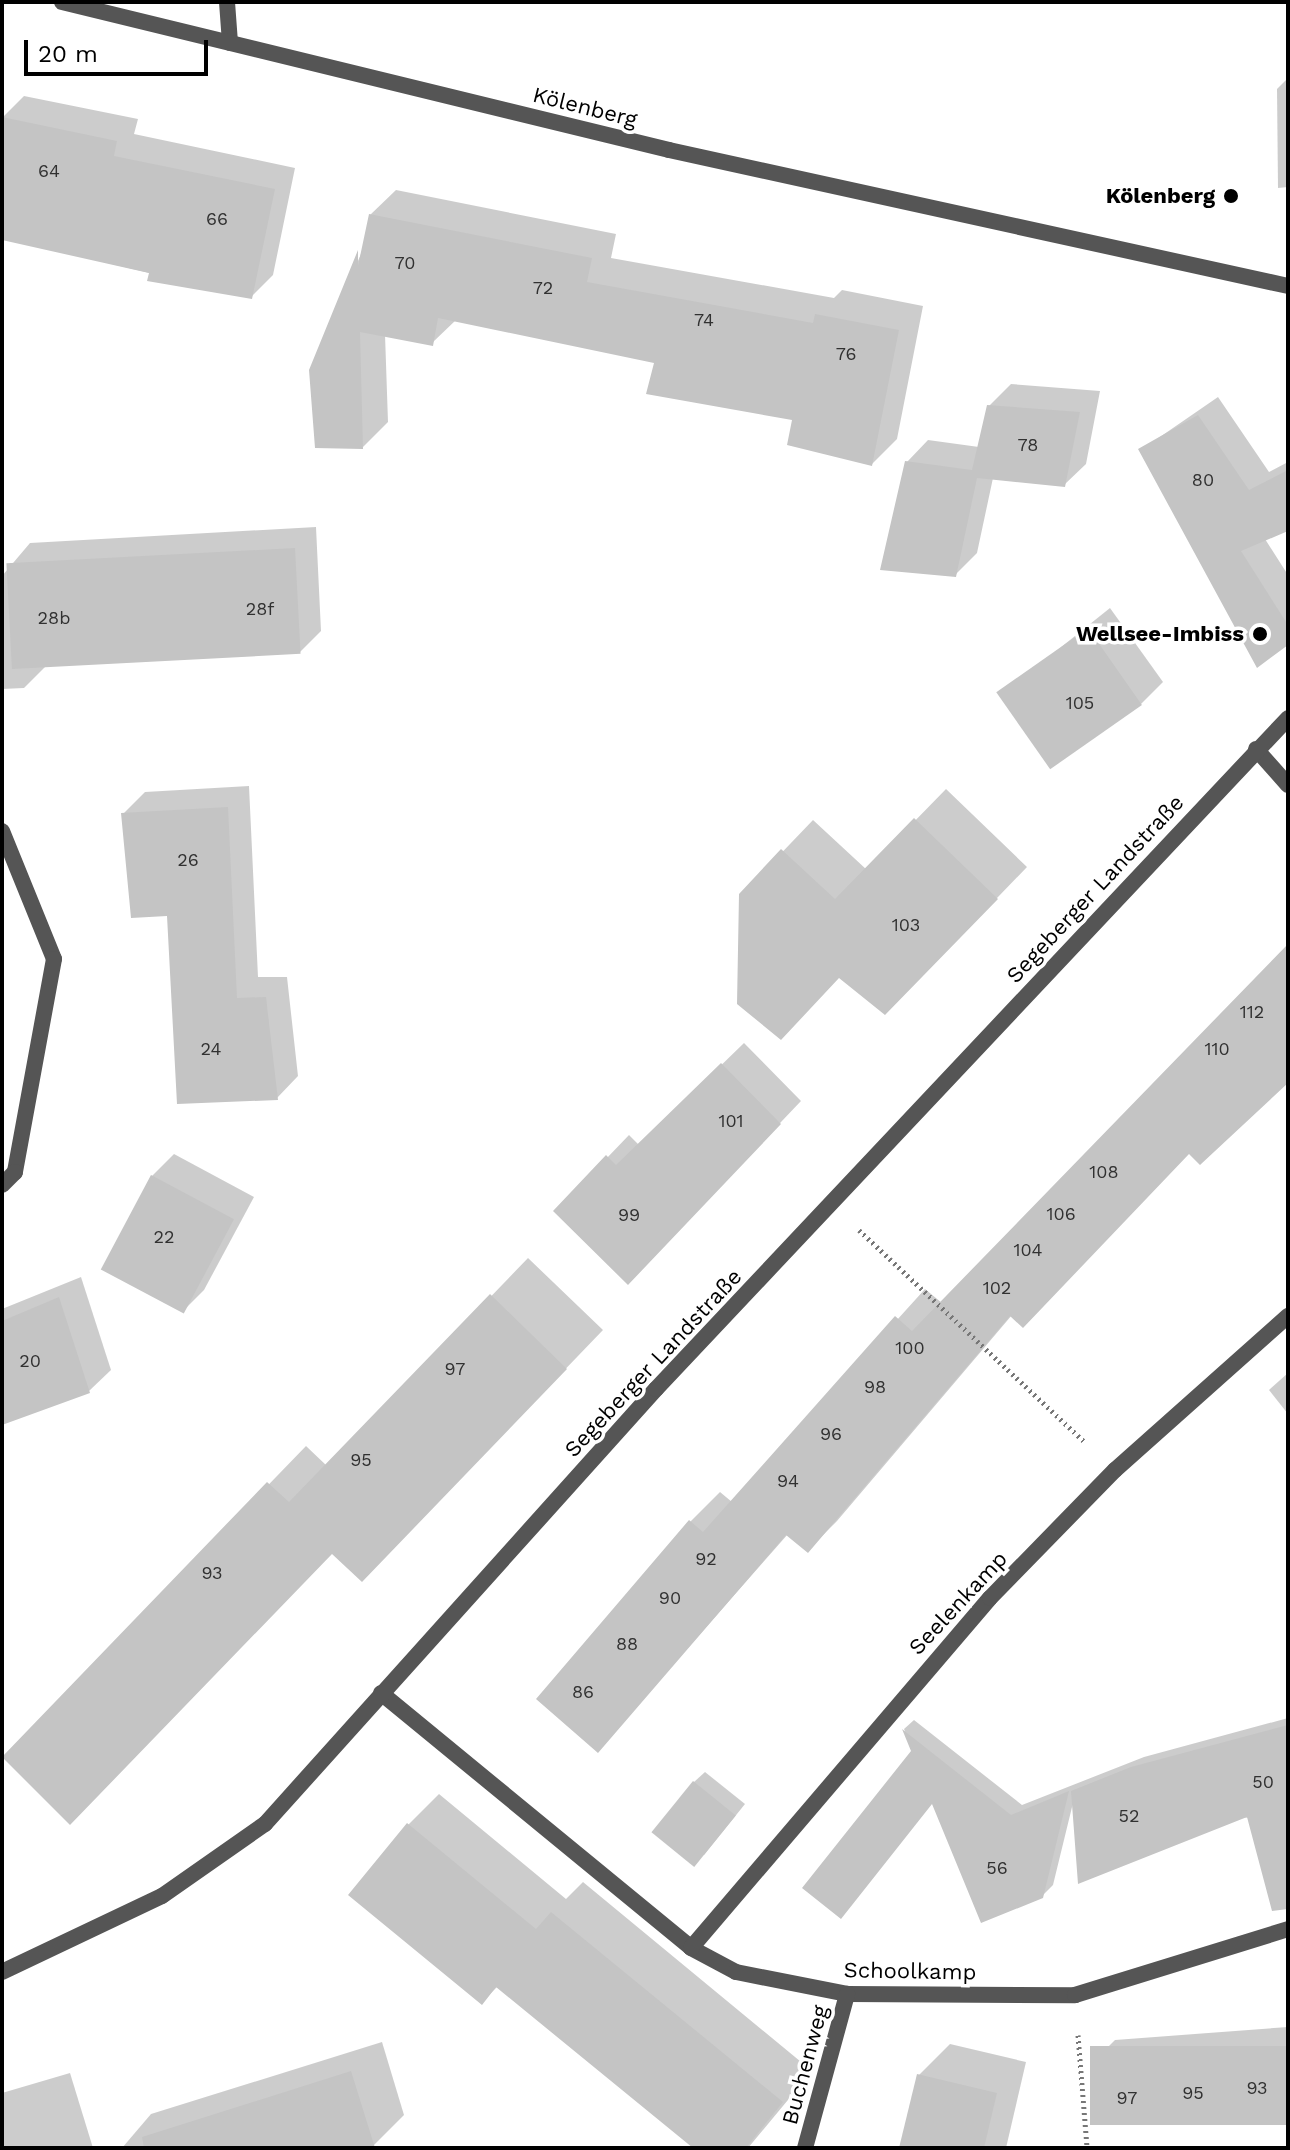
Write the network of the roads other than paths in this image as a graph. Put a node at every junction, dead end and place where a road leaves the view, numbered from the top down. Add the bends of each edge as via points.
1 (62, 2) edge
2 (227, 2) edge
3 (230, 43) junction
4 (1288, 286) edge
5 (1288, 718) edge
6 (1256, 749) junction
7 (1288, 785) edge
8 (2, 831) edge
9 (2, 1185) edge
10 (1288, 1316) edge
11 (381, 1693) junction
12 (1288, 1929) edge
13 (691, 1948) junction
14 (2, 1972) edge
15 (847, 1994) junction
16 (805, 2148) edge

1 - 3 street, Kölenberg
2 - 3 street
3 - 4 street, Kölenberg via 669,150
5 - 6 street, Segeberger Landstraße
6 - 7 street
6 - 11 street, Segeberger Landstraße
8 - 9 street via 54,959 15,1172
10 - 13 street, Seelenkamp via 1115,1470 939,1654
11 - 13 street, Schoolkamp
11 - 14 street, Segeberger Landstraße via 265,1824 162,1896
12 - 15 street, Schoolkamp via 1075,1995
13 - 15 street, Schoolkamp via 736,1972
15 - 16 street, Buchenweg

